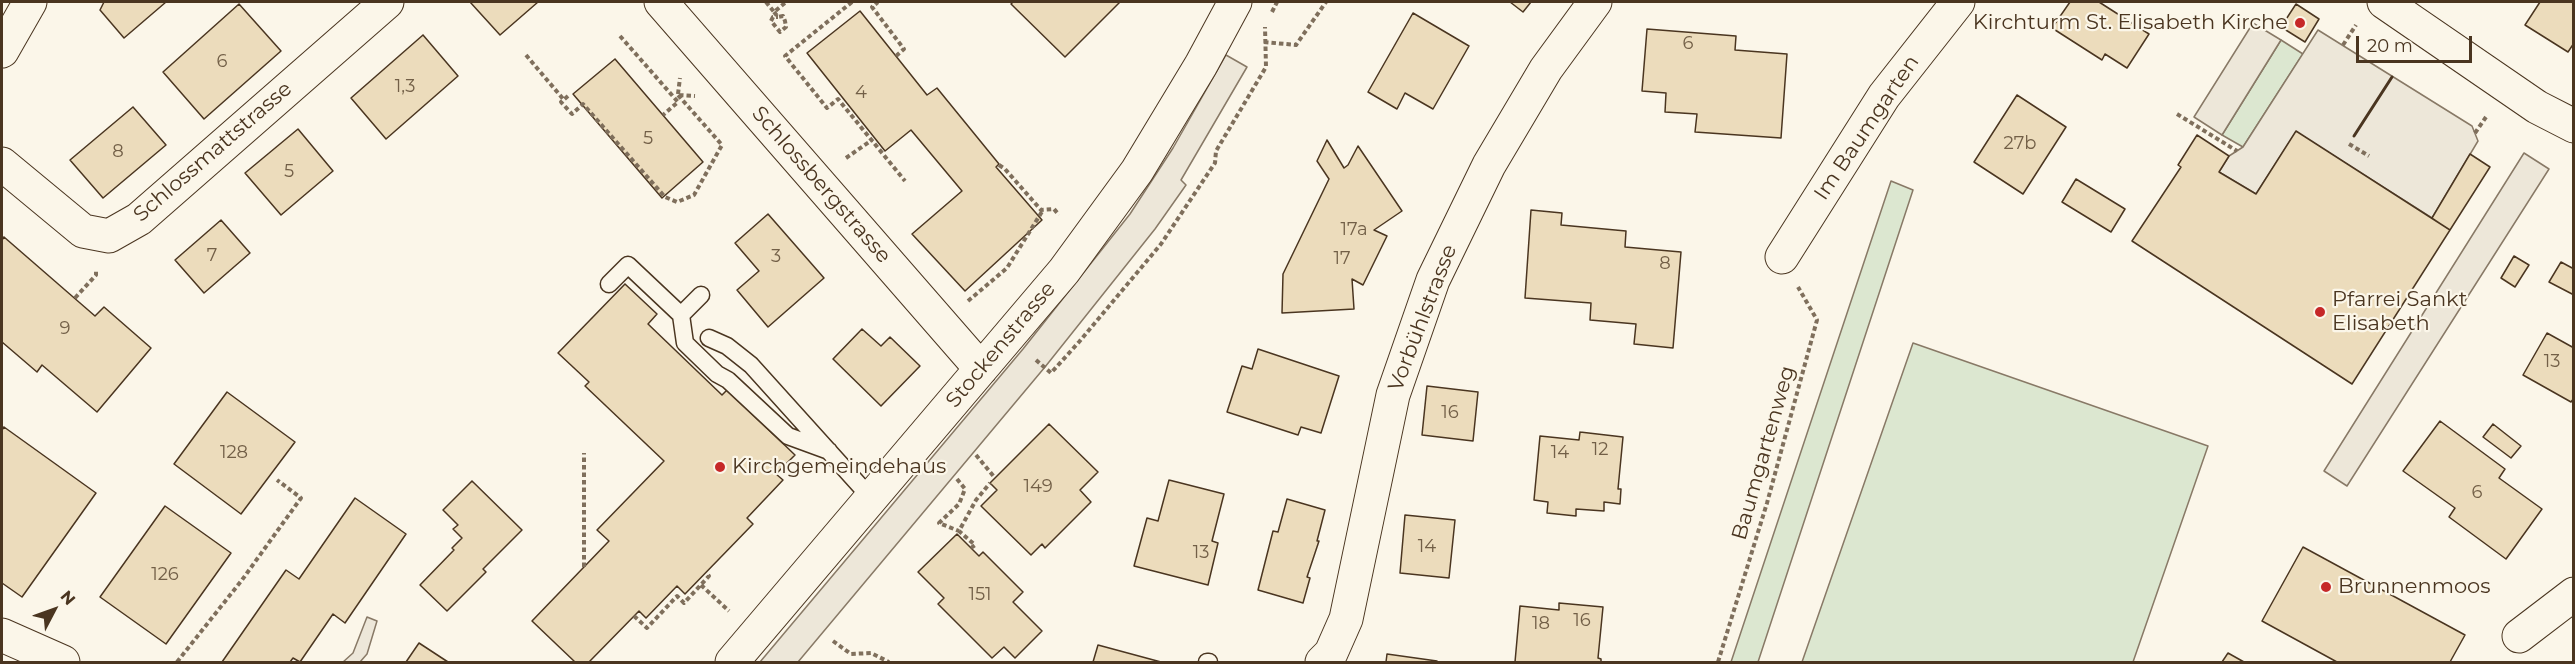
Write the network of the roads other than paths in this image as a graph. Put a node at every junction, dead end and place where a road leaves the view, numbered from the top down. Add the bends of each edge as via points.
1 (30, 2) edge
2 (387, 2) edge
3 (661, 2) edge
4 (1235, 2) edge
5 (1595, 2) edge
6 (1958, 2) edge
7 (2384, 2) edge
8 (2, 51) edge
9 (2574, 126) edge
10 (2, 164) edge
11 (1782, 257) road end
12 (609, 284) dead end
13 (701, 295) dead end
14 (681, 315) junction
15 (709, 338) dead end
16 (981, 369) junction
17 (829, 451) junction
18 (871, 498) junction
19 (2574, 594) edge
20 (2, 635) edge
21 (2519, 636) dead end
22 (63, 663) edge
23 (732, 663) edge
24 (1322, 663) edge

1 - 8 street
2 - 10 street, Schlossmattstrasse via 139,219 109,236 83,231
3 - 16 street, Schlossbergstrasse
4 - 16 street, Stockenstrasse via 1202,65 1137,171 1064,271
5 - 24 street, Vorbühlstrasse via 1545,69 1489,165 1433,280 1393,395 1346,619 1331,653
6 - 11 street, Im Baumgarten via 1884,96
7 - 9 street via 2537,107
12 - 14 lane via 628,266
13 - 14 lane
14 - 17 lane via 685,343 717,374 788,436
15 - 17 lane via 727,346 751,365
16 - 18 street, Stockenstrasse
17 - 18 lane
18 - 23 street, Stockenstrasse
19 - 21 street
20 - 22 street

